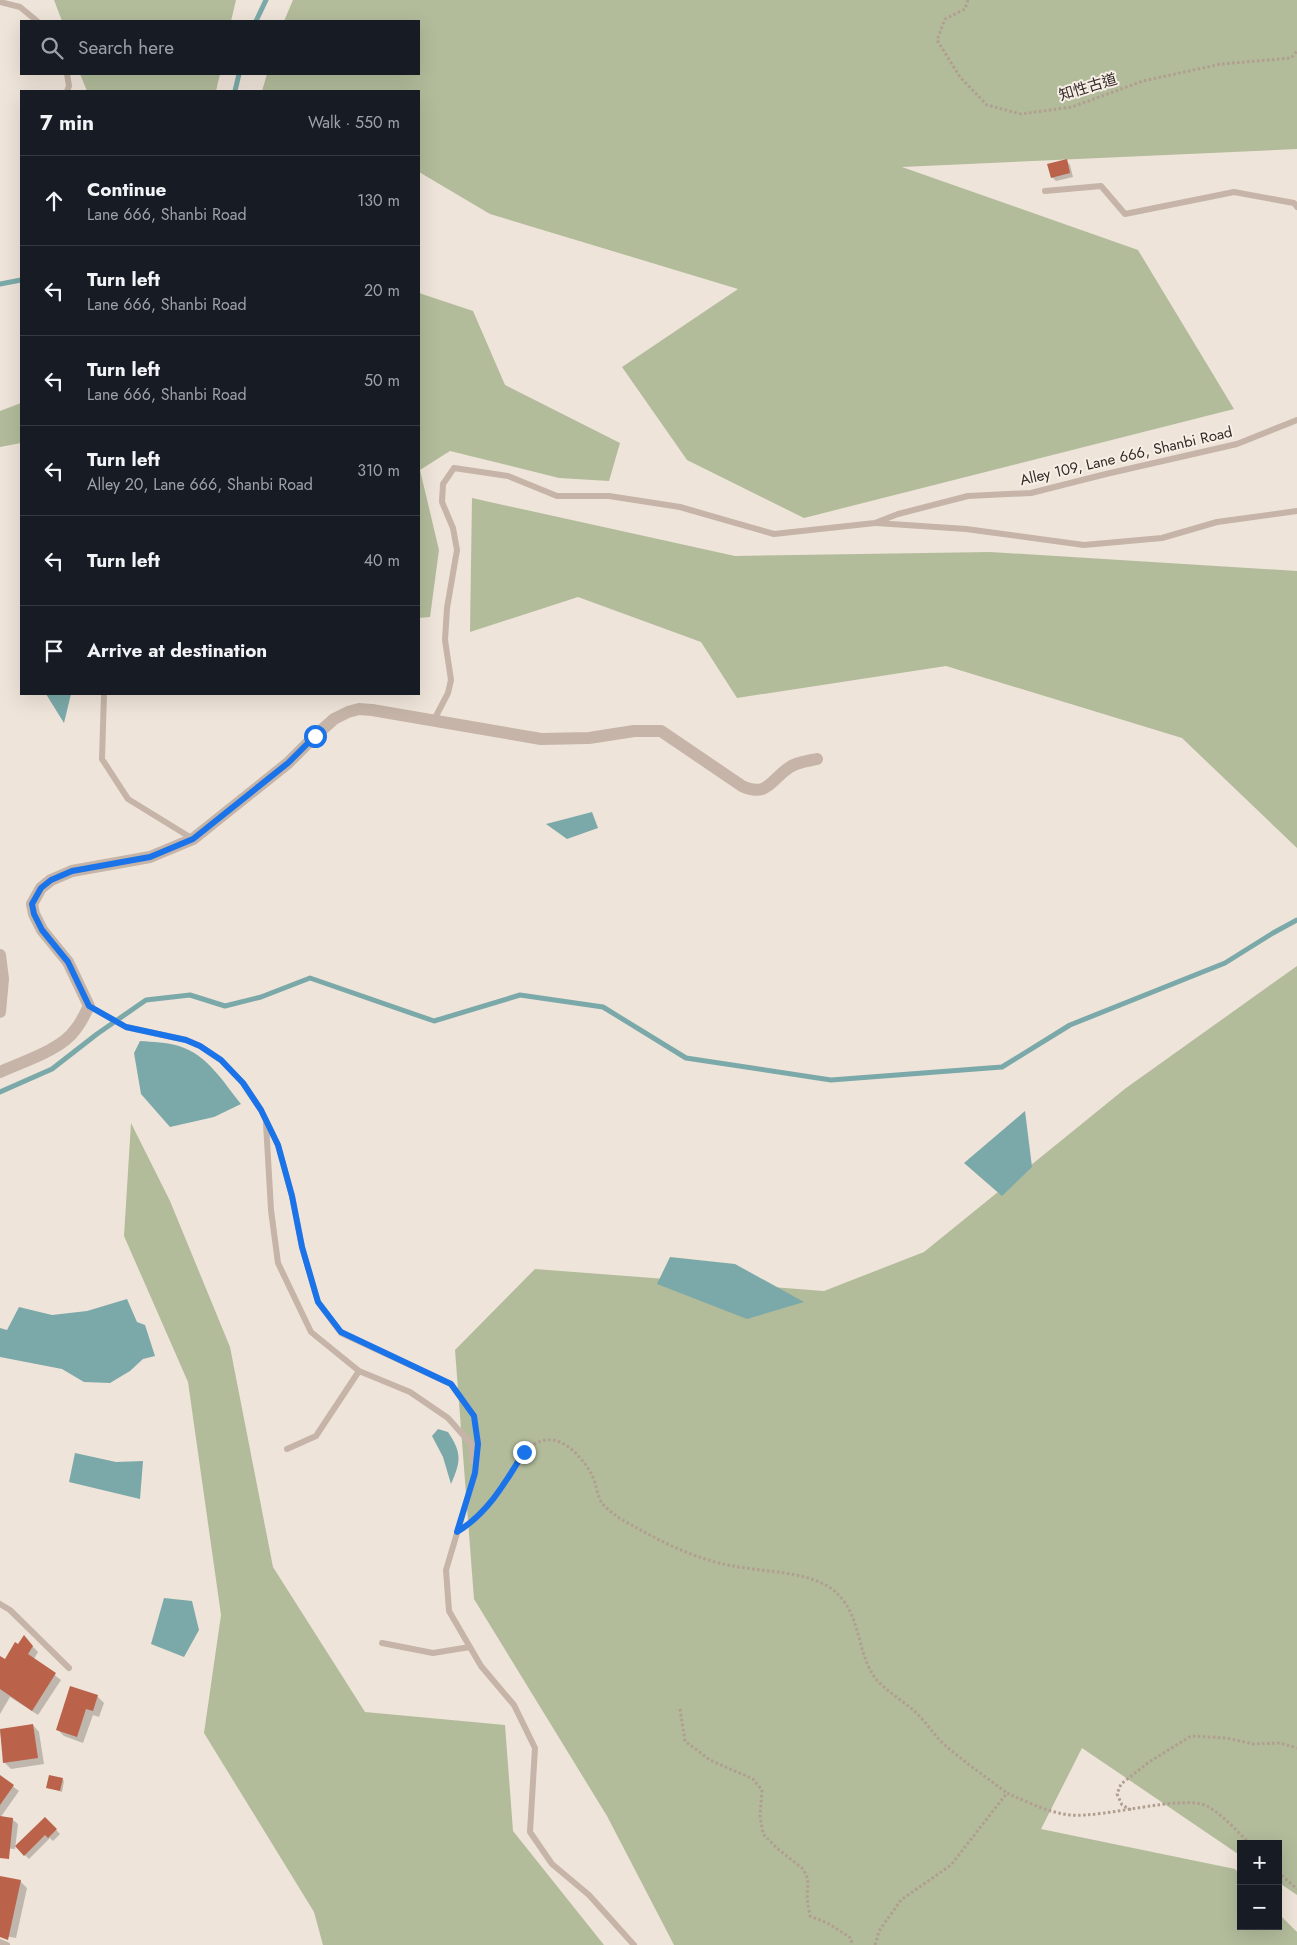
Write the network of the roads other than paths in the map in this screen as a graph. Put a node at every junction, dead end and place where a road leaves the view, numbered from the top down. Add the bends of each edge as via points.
1 (0, 2) edge
2 (35, 20) edge
3 (67, 75) edge
4 (67, 90) edge
5 (1045, 191) dead end
6 (1297, 207) edge
7 (1297, 420) edge
8 (1297, 510) edge
9 (875, 523) junction
10 (104, 695) edge
11 (434, 720) junction
12 (817, 758) dead end
13 (193, 839) junction
14 (0, 955) edge
15 (89, 1006) junction
16 (0, 1012) edge
17 (0, 1072) edge
18 (266, 1121) junction
19 (359, 1370) junction
20 (287, 1449) dead end
21 (475, 1473) junction
22 (0, 1604) edge
23 (382, 1643) dead end
24 (470, 1647) junction
25 (69, 1668) dead end
26 (0, 1942) edge
27 (6, 1945) edge
28 (634, 1945) edge

1 - 2 lane via 20,7
3 - 4 lane
5 - 6 lane via 1101,186 1125,214 1234,192 1294,203
7 - 9 lane, Alley 109, Lane 666, Shanbi Road via 1237,444 1031,493 968,496
8 - 9 lane via 1217,522 1162,538 1084,545 966,530
9 - 11 lane, Alley 109, Lane 666, Shanbi Road via 774,534 680,507 609,496 557,496 508,476 454,468 443,484 442,502 453,528 457,550 445,640 451,680
10 - 13 lane via 102,759 128,799
11 - 12 street via 541,739 661,731 752,791 767,788 795,764
11 - 13 street via 372,710 348,712 325,726 288,763
13 - 15 street via 150,857 72,871 41,888 32,904 34,914 42,930 68,962
14 - 16 street via 3,979
15 - 17 street via 74,1032 60,1043
15 - 18 lane via 117,1023 200,1046 221,1060 243,1083
18 - 19 lane via 270,1210 278,1263 311,1332
18 - 21 lane via 278,1145 318,1302 341,1332 451,1384 474,1416 478,1444
19 - 20 lane via 316,1436
19 - 21 lane via 410,1392 448,1418 471,1444
21 - 24 lane via 446,1570 449,1611
22 - 25 lane
23 - 24 lane via 433,1652
24 - 28 lane via 481,1666 514,1705 535,1748 530,1832 552,1864 589,1895
26 - 27 lane

